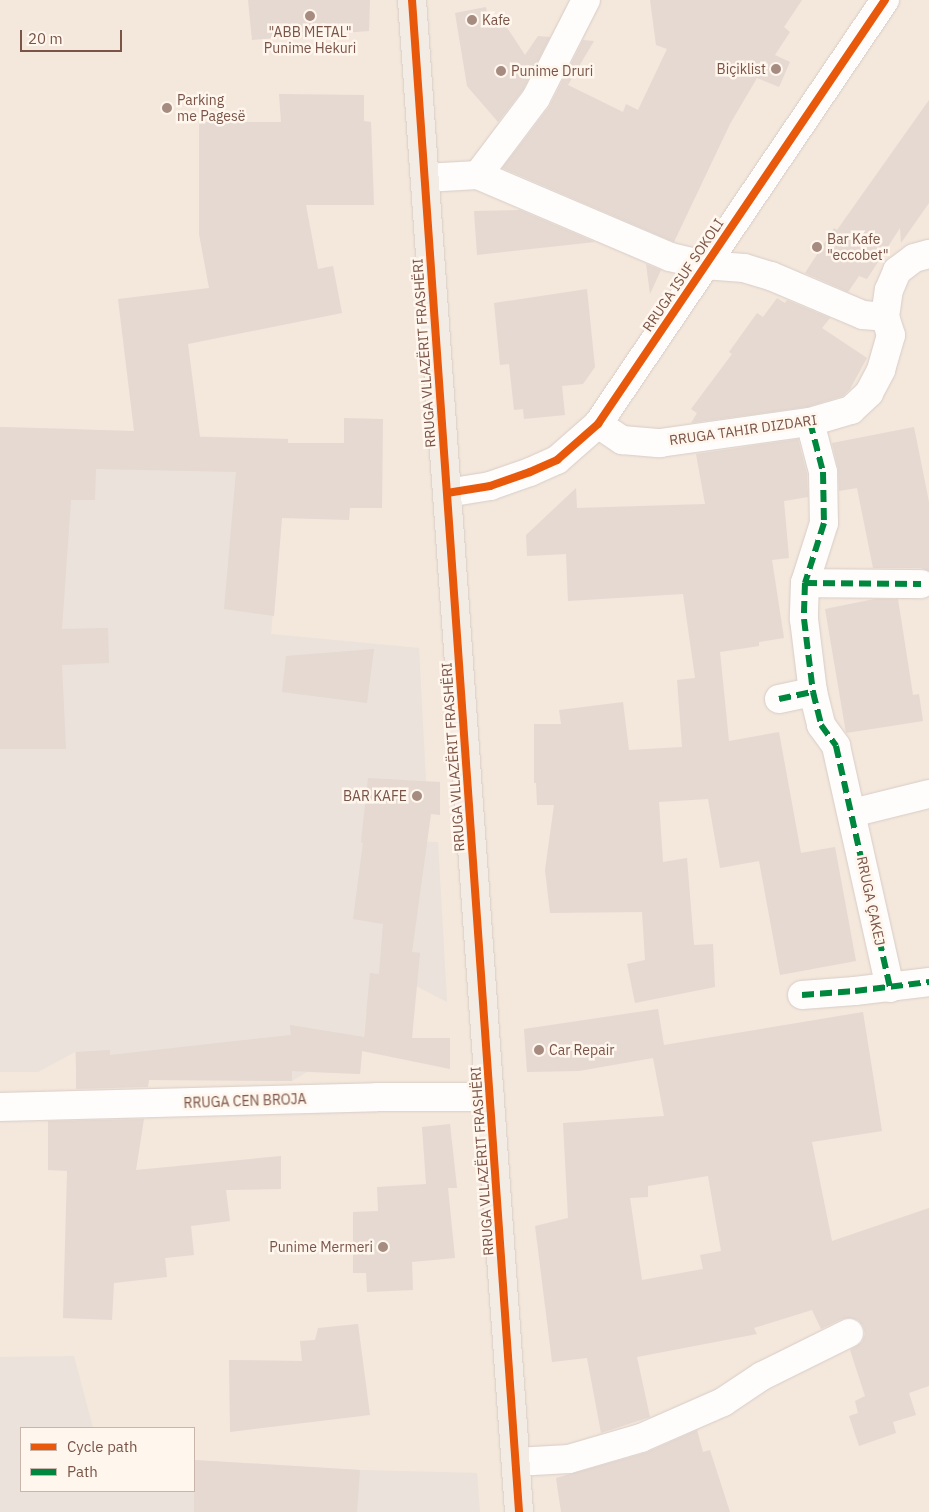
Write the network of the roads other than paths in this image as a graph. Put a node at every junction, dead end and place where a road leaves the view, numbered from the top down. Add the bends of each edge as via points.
1 (412, 0) edge
2 (586, 0) edge
3 (885, 0) edge
4 (478, 175) junction
5 (425, 178) junction
6 (929, 254) edge
7 (704, 265) junction
8 (885, 317) junction
9 (810, 422) junction
10 (598, 424) junction
11 (447, 494) junction
12 (805, 583) junction
13 (922, 584) dead end
14 (813, 692) junction
15 (779, 699) dead end
16 (929, 794) edge
17 (852, 813) junction
18 (929, 982) edge
19 (890, 988) junction
20 (802, 995) dead end
21 (490, 1097) junction
22 (0, 1108) edge
23 (849, 1333) dead end
24 (516, 1462) junction
25 (519, 1512) edge

1 - 5 main road, RRUGA VLLAZËRIT FRASHËRI
2 - 4 street via 536,98
3 - 7 street, RRUGA ISUF SOKOLI
4 - 5 street
4 - 7 street, RRUGA ISUF SOKOLI via 670,257
5 - 11 main road, RRUGA VLLAZËRIT FRASHËRI
6 - 8 street, RRUGA TAHIR DIZDARI via 914,258 897,271 889,290
7 - 8 street, RRUGA ISUF SOKOLI via 744,268 863,315
7 - 10 street, RRUGA ISUF SOKOLI
8 - 9 street, RRUGA TAHIR DIZDARI via 891,335 881,370 869,393 851,410
9 - 10 street, RRUGA TAHIR DIZDARI via 660,442 622,440
9 - 12 street, RRUGA ÇAKEJ via 822,472 824,523
10 - 11 street, RRUGA ISUF SOKOLI via 557,460 490,486
11 - 21 main road, RRUGA VLLAZËRIT FRASHËRI
12 - 13 street
12 - 14 street, RRUGA ÇAKEJ via 804,619
14 - 15 street
14 - 17 street, RRUGA ÇAKEJ via 821,725 836,746
16 - 17 street
17 - 19 street, RRUGA ÇAKEJ
18 - 19 street
19 - 20 street
21 - 22 street, RRUGA CEN BROJA via 377,1097
21 - 24 main road, RRUGA VLLAZËRIT FRASHËRI
23 - 24 street via 762,1376 722,1402 641,1438 569,1459
24 - 25 main road, RRUGA VLLAZËRIT FRASHËRI

